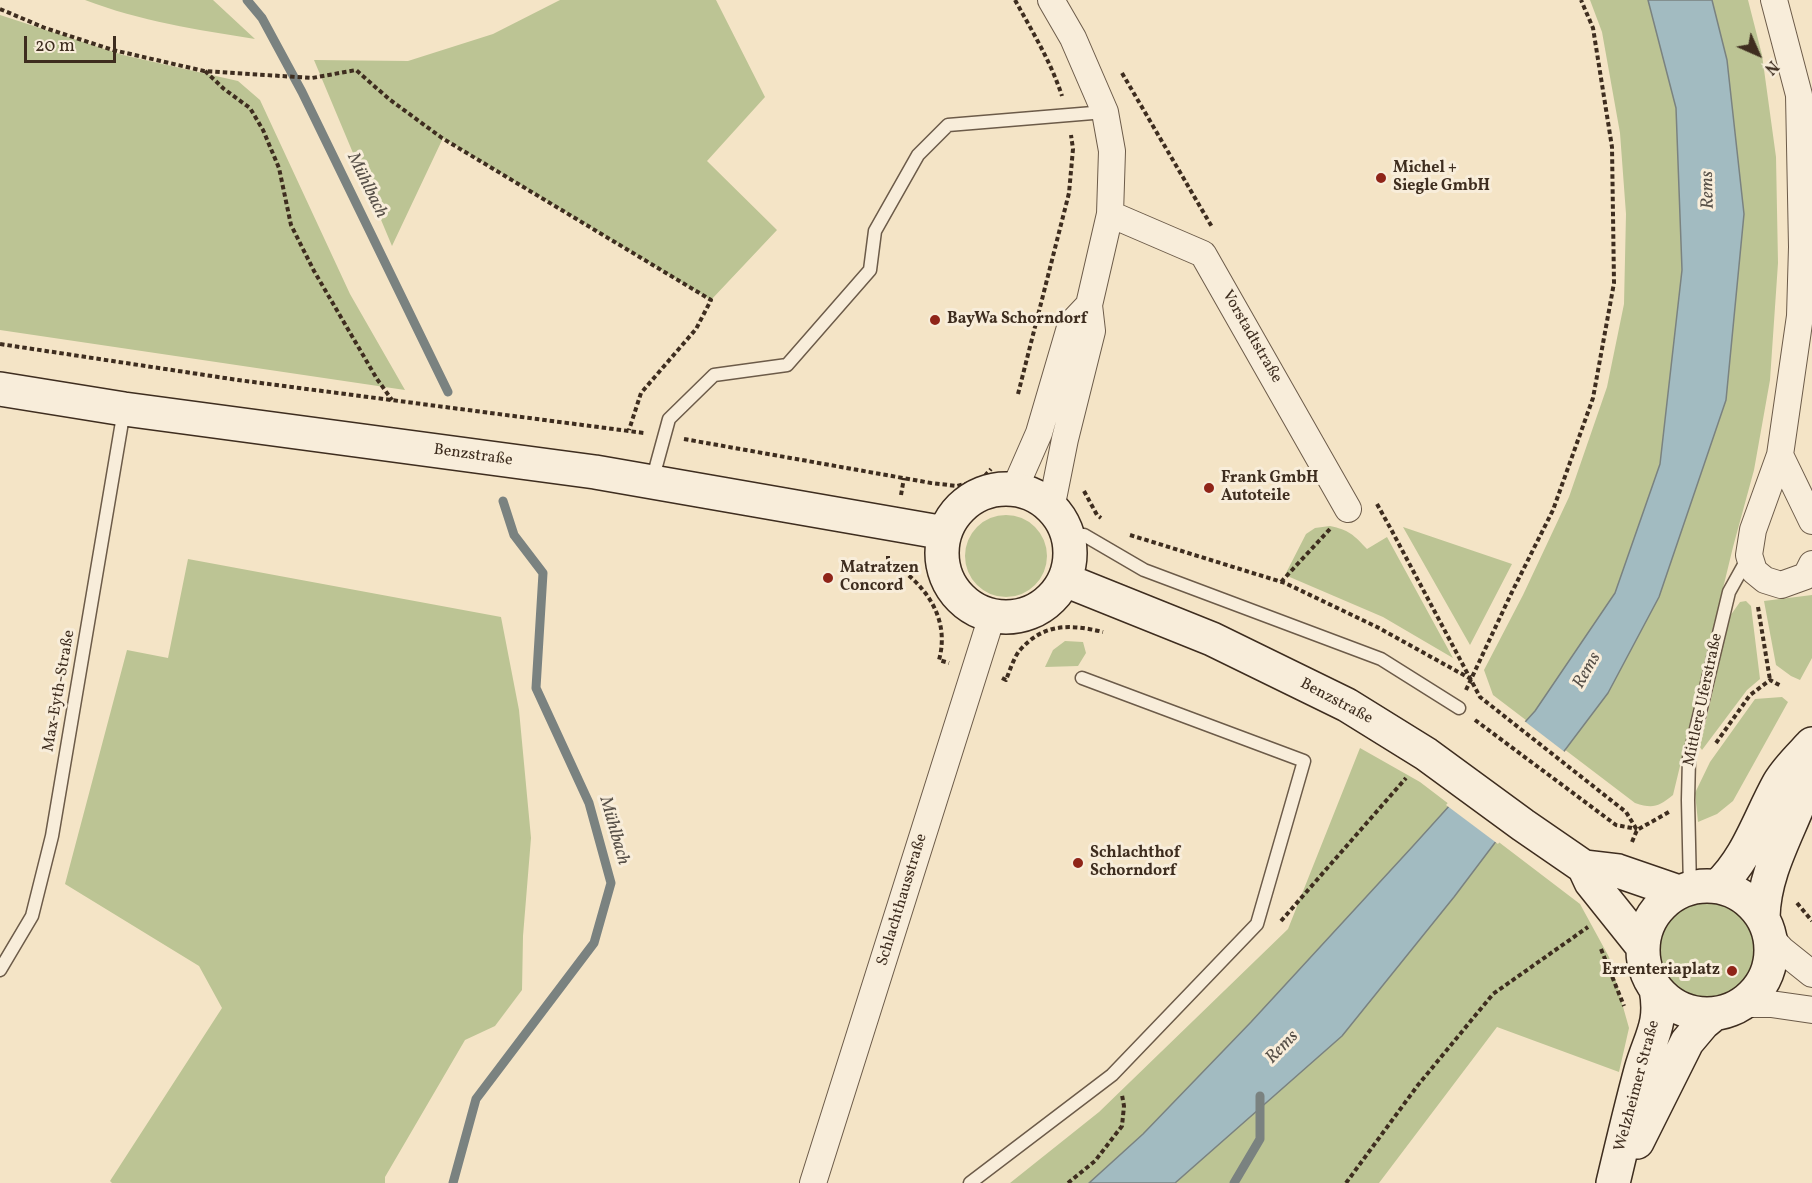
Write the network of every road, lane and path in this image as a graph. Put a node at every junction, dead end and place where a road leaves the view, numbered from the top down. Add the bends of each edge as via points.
1 (1014, 0) edge
2 (1051, 0) edge
3 (1581, 0) edge
4 (1774, 0) edge
5 (0, 9) edge
6 (204, 71) junction
7 (1806, 111) edge
8 (1105, 112) junction
9 (1068, 115) junction
10 (1110, 214) junction
11 (1089, 305) junction
12 (0, 344) edge
13 (0, 389) edge
14 (392, 400) junction
15 (1016, 402) dead end
16 (124, 409) junction
17 (1780, 455) junction
18 (651, 482) junction
19 (1014, 490) junction
20 (1348, 508) joint
21 (1051, 509) junction
22 (1812, 521) edge
23 (896, 525) junction
24 (945, 533) junction
25 (1069, 536) junction
26 (1749, 555) junction
27 (1812, 564) edge
28 (1065, 580) junction
29 (1765, 580) junction
30 (1281, 582) dead end
31 (992, 616) junction
32 (1104, 632) dead end
33 (1019, 651) dead end
34 (975, 670) junction
35 (1082, 678) dead end
36 (1770, 680) junction
37 (1781, 686) dead end
38 (1459, 708) dead end
39 (1470, 716) dead end
40 (1812, 744) edge
41 (1812, 763) edge
42 (1688, 782) junction
43 (1688, 800) junction
44 (1637, 830) junction
45 (1584, 867) junction
46 (1695, 889) junction
47 (1592, 925) dead end
48 (1767, 927) junction
49 (1643, 947) junction
50 (0, 969) edge
51 (1812, 974) edge
52 (1656, 989) junction
53 (1728, 1009) junction
54 (1812, 1010) edge
55 (1121, 1087) dead end
56 (813, 1183) edge
57 (970, 1183) edge
58 (1068, 1183) edge
59 (1346, 1183) edge
60 (1614, 1183) edge

1 - 9 path via 1056,80
2 - 8 street via 1073,38
3 - 44 path via 1593,28 1612,147 1614,283 1593,398 1553,510 1471,679 1480,697 1626,812
4 - 7 street, Mittlere Uferstraße
5 - 6 path via 113,50
6 - 14 path via 250,108 263,130 279,168 291,225 314,271
6 - 14 path via 312,78 356,70 442,138 711,300 696,329 641,393 628,430
7 - 17 street, Mittlere Uferstraße via 1800,316
8 - 9 lane
8 - 10 street via 1112,151
9 - 15 path via 1073,149 1069,193
9 - 18 lane via 948,125 918,155 875,231 870,270 787,365 714,375 669,419
10 - 11 street
10 - 20 street, Vorstadtstraße via 1203,254
11 - 19 street via 1071,324 1039,433
11 - 21 street via 1092,331
12 - 14 path
13 - 16 main road, Benzstraße
16 - 18 main road, Benzstraße
16 - 50 lane, Max-Eyth-Straße via 52,836 32,916
17 - 22 street
17 - 26 street, Mittlere Uferstraße via 1753,530
18 - 23 main road, Benzstraße
19 - 21 main road via 1039,498
19 - 24 main road via 997,490 976,497 958,511
20 - 30 path
21 - 25 main road via 1061,518
23 - 24 main road, Benzstraße
23 - 34 path via 888,560 922,587 937,610 942,631 939,660
24 - 31 main road via 942,557 951,586 968,605
25 - 28 main road
25 - 38 lane via 1084,535 1144,570 1381,659
26 - 29 street via 1754,571
26 - 42 lane, Mittlere Uferstraße via 1729,592 1689,758
27 - 29 street via 1806,576 1780,585
28 - 31 main road via 1052,599 1032,612
28 - 45 main road, Benzstraße via 1212,639 1347,705 1426,754
29 - 36 path via 1756,594
31 - 34 street, Schlachthausstraße
32 - 33 path via 1059,626 1040,633
34 - 56 street, Schlachthausstraße
35 - 57 lane via 1304,761 1257,924 1112,1075
36 - 37 path
36 - 42 path via 1750,695
39 - 44 path via 1616,825
40 - 46 main road via 1780,781 1728,877
41 - 48 main road via 1769,877 1763,902
42 - 43 lane, Mittlere Uferstraße
43 - 44 path
43 - 46 lane, Mittlere Uferstraße
45 - 46 main road, Benzstraße
45 - 49 main road, Benzstraße via 1591,882
46 - 48 main road via 1744,897
46 - 49 main road via 1666,901 1655,912 1646,928
47 - 59 path via 1493,994 1418,1085
48 - 51 street via 1789,956
48 - 53 main road via 1772,952 1765,978 1754,995
49 - 52 main road via 1645,966
52 - 53 main road via 1682,1009 1701,1014
52 - 60 main road, Welzheimer Straße via 1657,1024 1642,1067
53 - 54 street via 1771,1004
53 - 60 main road, Welzheimer Straße via 1703,1023 1688,1042
55 - 58 path via 1122,1126 1095,1161

